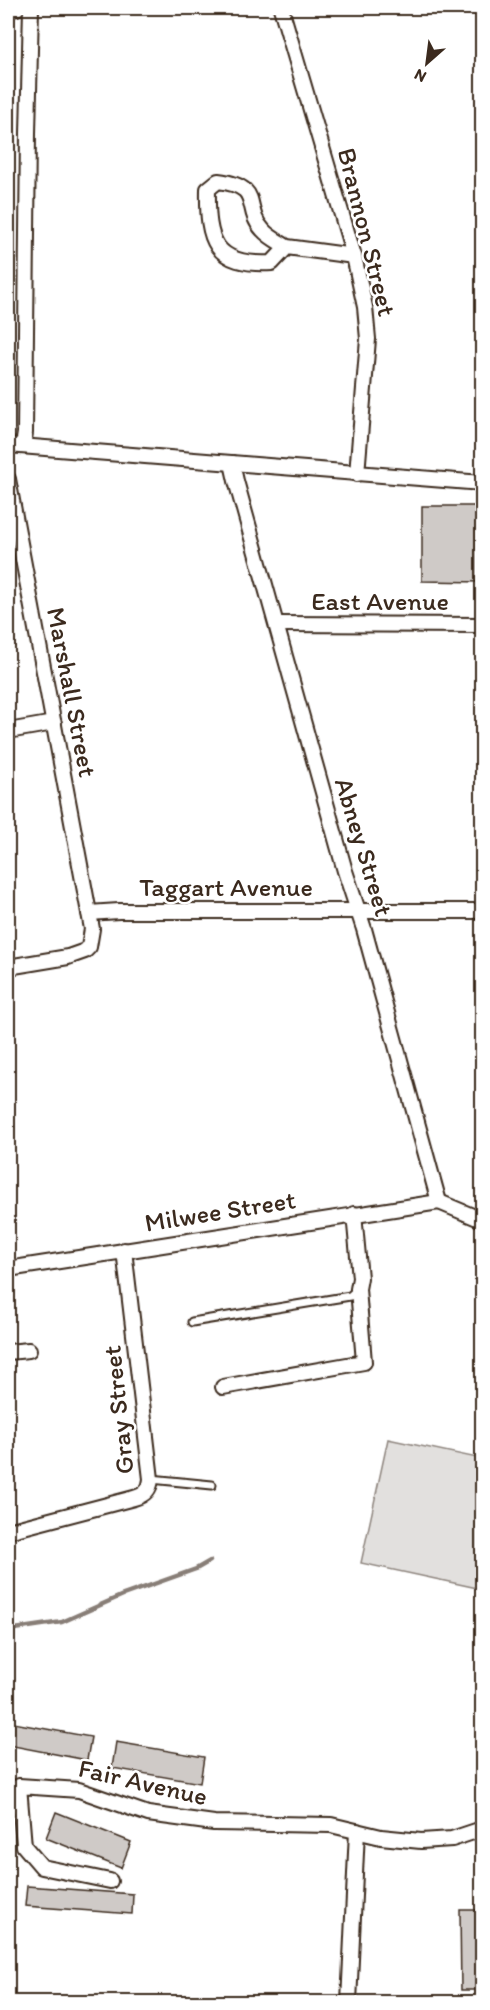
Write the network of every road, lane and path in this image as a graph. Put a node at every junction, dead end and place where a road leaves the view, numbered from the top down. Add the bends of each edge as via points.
1 (17, 8) edge
2 (31, 8) edge
3 (281, 8) edge
4 (8, 10) edge
5 (287, 247) junction
6 (354, 256) junction
7 (8, 446) edge
8 (23, 446) junction
9 (232, 463) junction
10 (357, 474) junction
11 (8, 479) edge
12 (483, 483) edge
13 (277, 624) junction
14 (483, 625) edge
15 (54, 723) junction
16 (8, 731) edge
17 (357, 911) junction
18 (483, 911) edge
19 (89, 914) junction
20 (8, 967) edge
21 (440, 1202) junction
22 (354, 1214) junction
23 (483, 1220) edge
24 (124, 1250) junction
25 (8, 1269) edge
26 (358, 1289) junction
27 (192, 1322) dead end
28 (29, 1350) dead end
29 (8, 1352) edge
30 (223, 1387) dead end
31 (151, 1479) junction
32 (212, 1485) dead end
33 (8, 1531) edge
34 (483, 1829) edge
35 (357, 1831) junction
36 (110, 1881) dead end
37 (350, 2002) edge

1 - 4 street
2 - 8 street
3 - 6 street, Brannon Street
5 - 5 street via 272,263 233,260 219,249 211,234 208,189 218,181 243,187 262,230
5 - 6 street
6 - 10 street, Brannon Street via 368,339
7 - 8 street
8 - 9 street
9 - 10 street
9 - 13 street, Abney Street
10 - 12 street
11 - 15 street, Marshall Street
13 - 14 street, East Avenue
13 - 17 street, Abney Street
15 - 16 street
15 - 19 street, Marshall Street
17 - 18 street, Taggart Avenue
17 - 19 street, Taggart Avenue
17 - 21 street, Abney Street
19 - 20 street via 92,937 85,951
21 - 22 street, Milwee Street
21 - 23 street
22 - 24 street, Milwee Street
22 - 26 street
24 - 25 street, Milwee Street
24 - 31 street, Gray Street
26 - 27 lane via 350,1296
26 - 30 street via 364,1362
28 - 29 street
31 - 32 lane
31 - 33 street, Gray Street via 143,1495
34 - 35 street, Fair Avenue via 439,1841 381,1837
35 - 36 street, Fair Avenue via 331,1825 214,1823 148,1814 79,1790 19,1786 24,1845 42,1867
35 - 37 street

